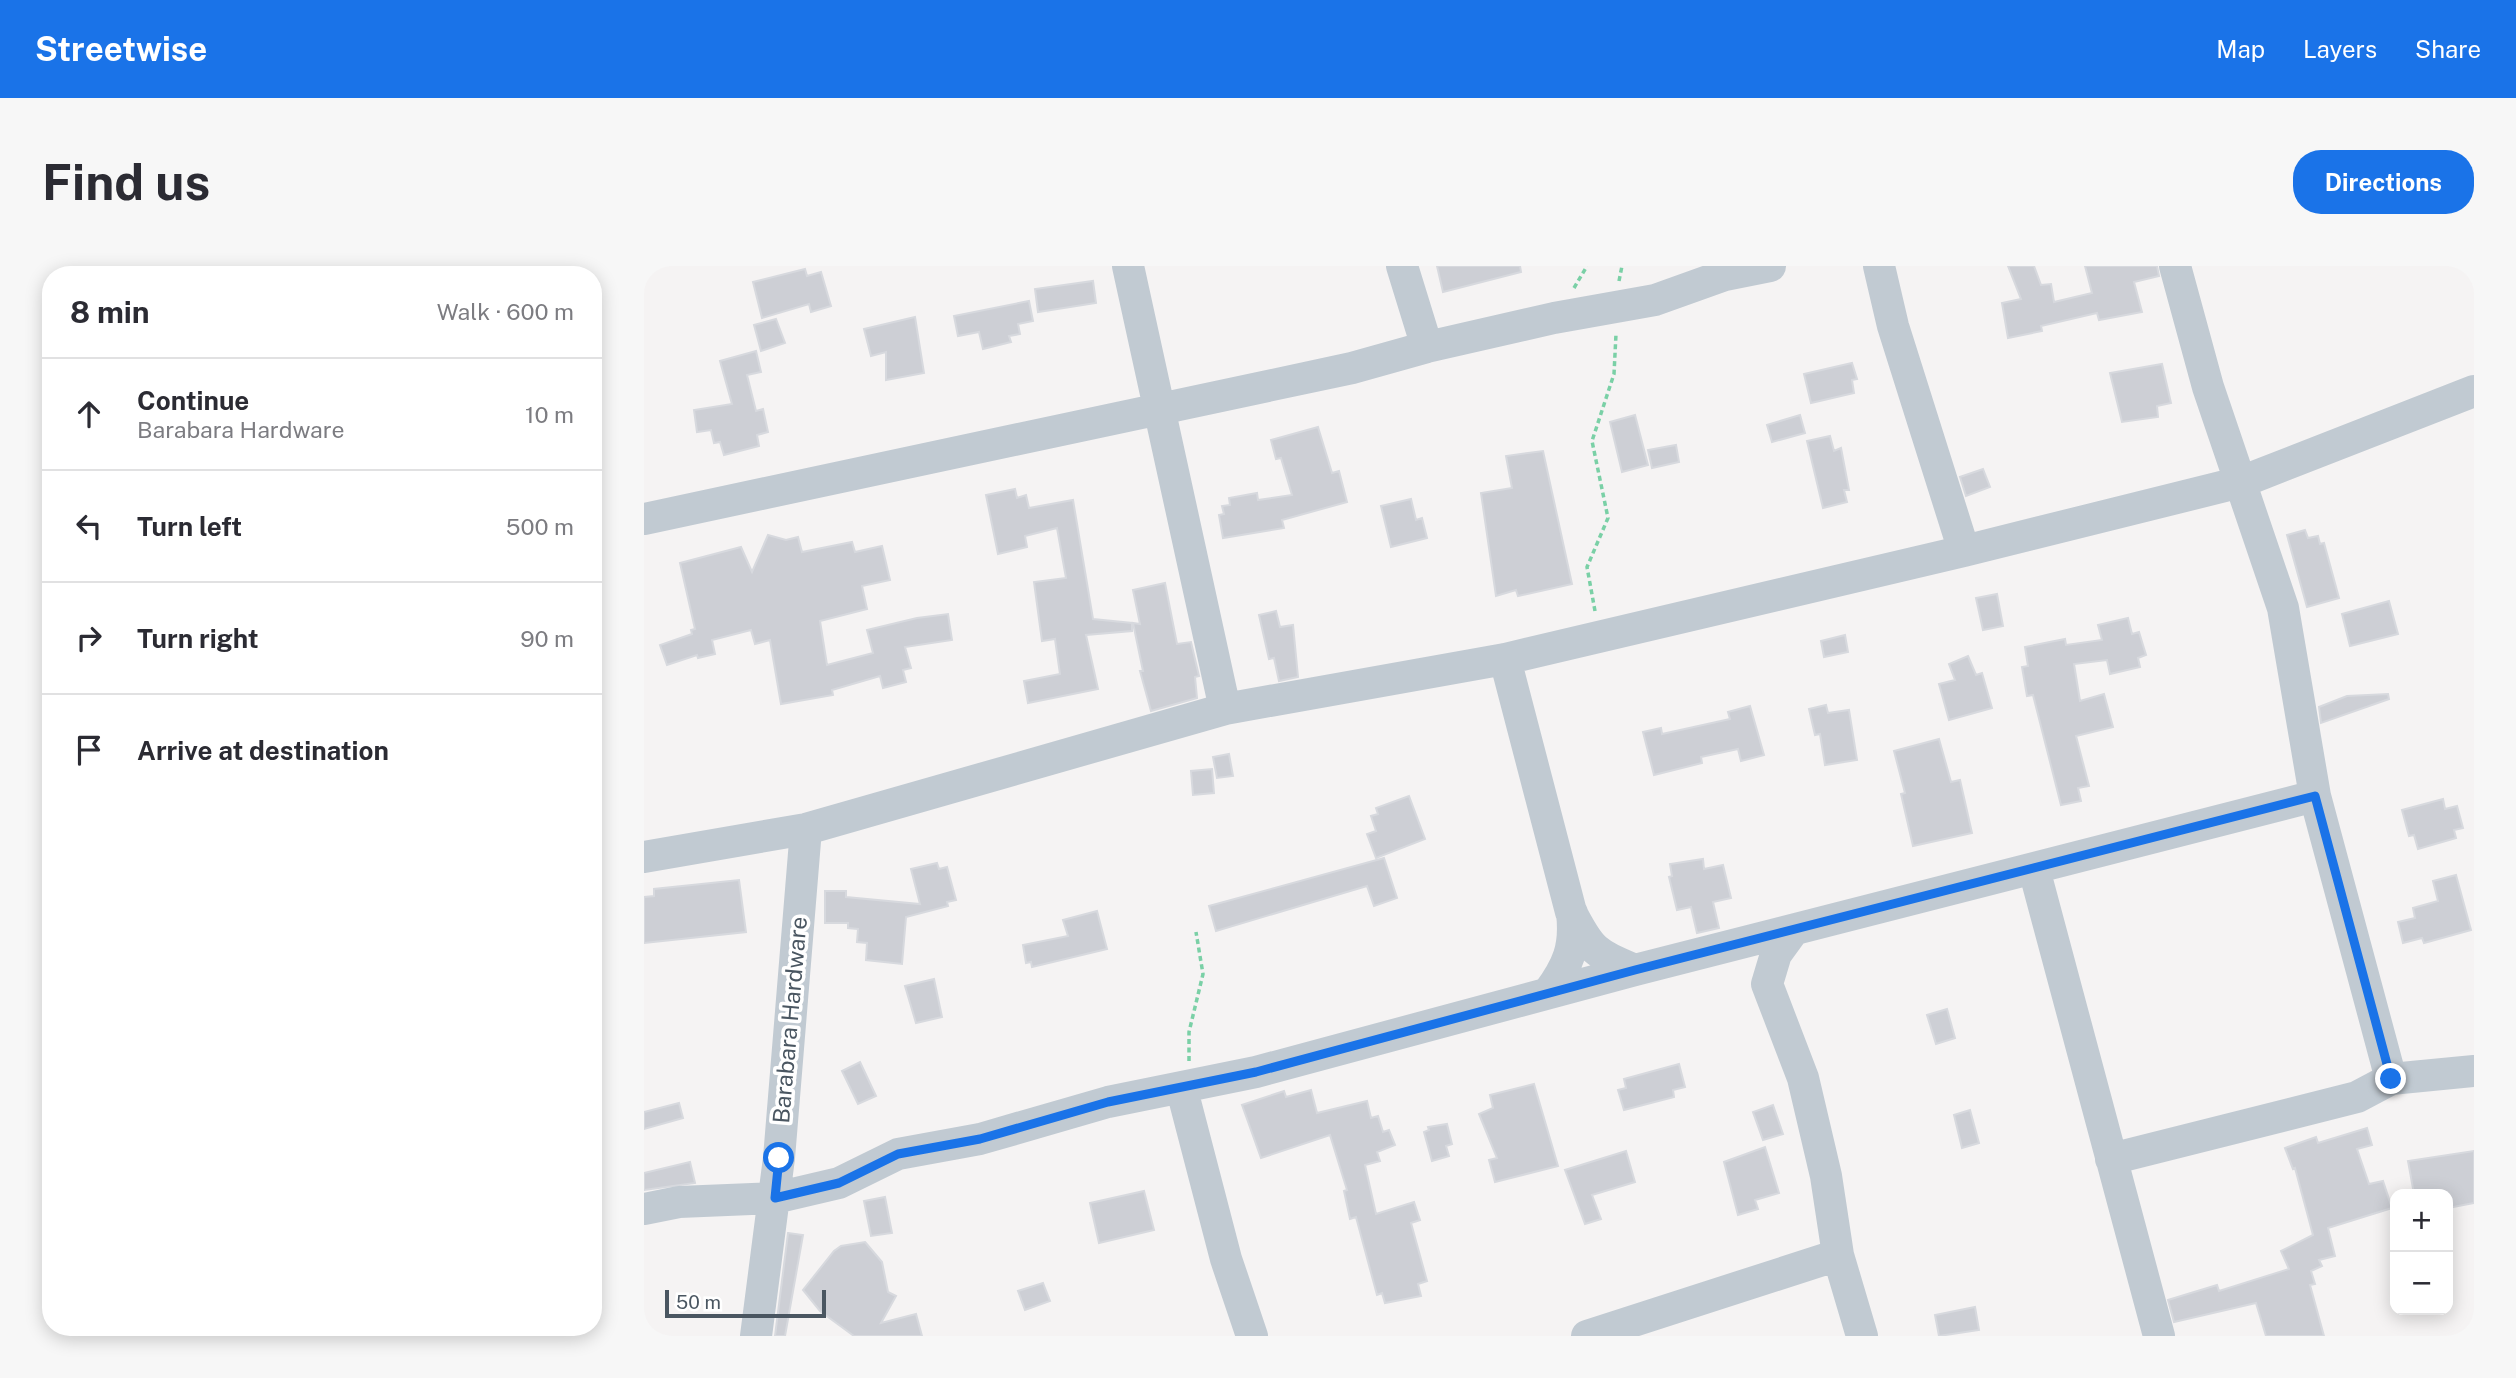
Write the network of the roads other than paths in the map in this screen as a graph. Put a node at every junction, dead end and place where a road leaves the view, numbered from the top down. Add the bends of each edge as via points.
1 (1128, 266) edge
2 (1402, 266) edge
3 (1770, 266) edge
4 (1879, 266) edge
5 (2175, 266) edge
6 (1723, 271) edge
7 (1427, 347) junction
8 (2474, 391) edge
9 (1161, 410) junction
10 (2241, 482) junction
11 (644, 519) edge
12 (1964, 551) junction
13 (1505, 659) junction
14 (1225, 709) junction
15 (2315, 796) junction
16 (806, 829) junction
17 (644, 857) edge
18 (2035, 869) junction
19 (1572, 912) junction
20 (1791, 932) junction
21 (1716, 951) junction
22 (1635, 970) junction
23 (1768, 984) junction
24 (1548, 993) junction
25 (2474, 1071) edge
26 (2391, 1079) junction
27 (1187, 1088) junction
28 (2111, 1159) junction
29 (775, 1198) junction
30 (644, 1209) edge
31 (1838, 1255) junction
32 (756, 1336) edge
33 (1252, 1336) edge
34 (1587, 1336) edge
35 (1863, 1336) edge
36 (2159, 1336) edge

1 - 9 street
2 - 7 street
3 - 6 street
4 - 12 street via 1893,326
5 - 10 street via 2208,387
6 - 7 street via 1655,300
7 - 9 street
8 - 10 street
9 - 11 street
9 - 14 street
10 - 12 street
10 - 15 street via 2283,608
12 - 13 street
13 - 14 street
13 - 19 street
14 - 16 street
15 - 18 street
15 - 26 street
16 - 17 street
16 - 29 street, Barabara Hardware
18 - 20 street
18 - 28 street
19 - 22 street via 1599,955
19 - 24 street via 1575,939 1567,968
20 - 21 street
20 - 23 street via 1776,954
21 - 22 street
21 - 23 street via 1756,972
22 - 24 street
23 - 31 street via 1803,1078 1826,1176
24 - 27 street
25 - 26 street
26 - 28 street via 2357,1097
27 - 29 street via 1108,1102 980,1139 898,1154 839,1183
27 - 33 street via 1226,1259
28 - 36 street
29 - 30 street via 679,1202
29 - 32 street, Barabara Hardware
31 - 34 street
31 - 35 street

